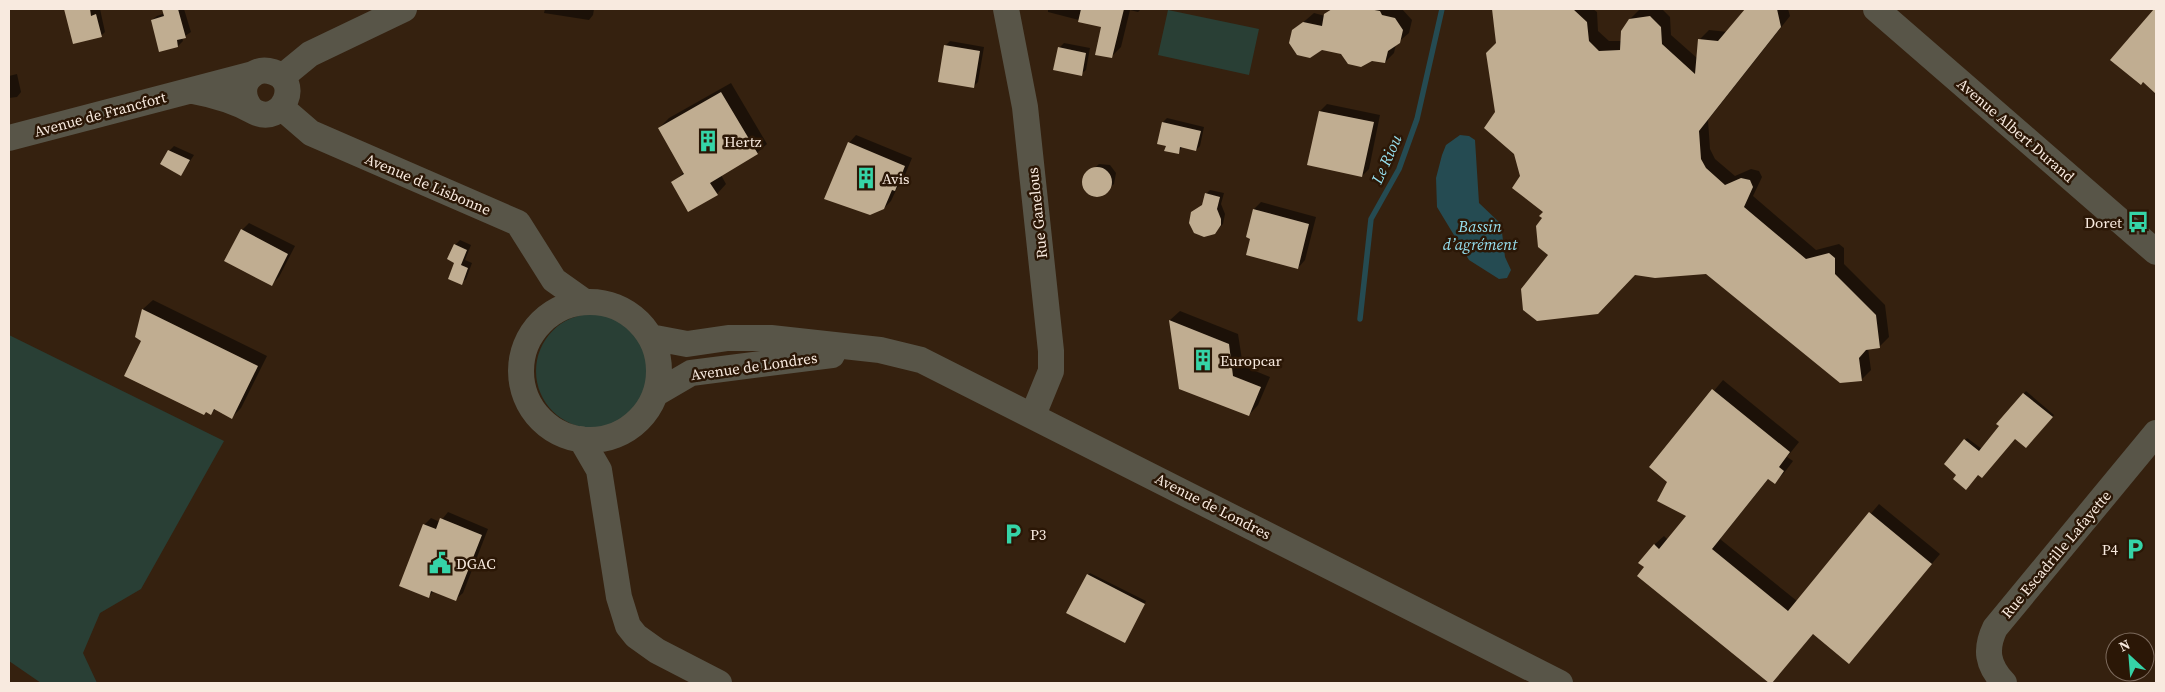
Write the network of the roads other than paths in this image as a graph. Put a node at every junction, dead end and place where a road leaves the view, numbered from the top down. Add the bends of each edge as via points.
1 (404, 9) edge
2 (1006, 9) edge
3 (1876, 9) edge
4 (254, 74) junction
5 (282, 77) junction
6 (192, 91) junction
7 (282, 108) junction
8 (252, 110) junction
9 (9, 138) edge
10 (2156, 252) edge
11 (554, 280) junction
12 (585, 302) junction
13 (546, 318) junction
14 (650, 337) junction
15 (859, 350) junction
16 (655, 394) junction
17 (1033, 415) junction
18 (2156, 433) edge
19 (581, 439) junction
20 (719, 683) edge
21 (1560, 683) edge
22 (2004, 683) edge

1 - 5 street via 310,54
2 - 17 street, Rue Ganelous via 1025,107 1051,352 1052,371
3 - 10 street, Avenue Albert Durand
4 - 5 street via 272,71
4 - 6 street, Avenue de Francfort
4 - 8 street via 244,91
5 - 7 street via 288,92
6 - 8 street, Avenue de Francfort via 214,95
6 - 9 street, Avenue de Francfort
7 - 8 street via 271,114
7 - 11 street, Avenue de Lisbonne via 311,133 518,223
11 - 12 street, Avenue de Lisbonne
11 - 13 street
12 - 13 street via 564,307
12 - 14 street via 606,304 626,312
13 - 19 street via 531,334 523,354 521,376 526,397 536,415 551,429 570,438
14 - 15 street, Avenue de Londres via 687,344 728,338 771,338
14 - 16 street via 659,362
15 - 16 street, Avenue de Londres via 691,373
15 - 17 street, Avenue de Londres via 880,350 921,360
16 - 19 street via 641,418 626,430 609,438
17 - 21 street, Avenue de Londres
18 - 22 street, Rue Escadrille Lafayette via 1995,628 1988,652 1996,674
19 - 20 street via 599,470 619,596 628,626 657,651

